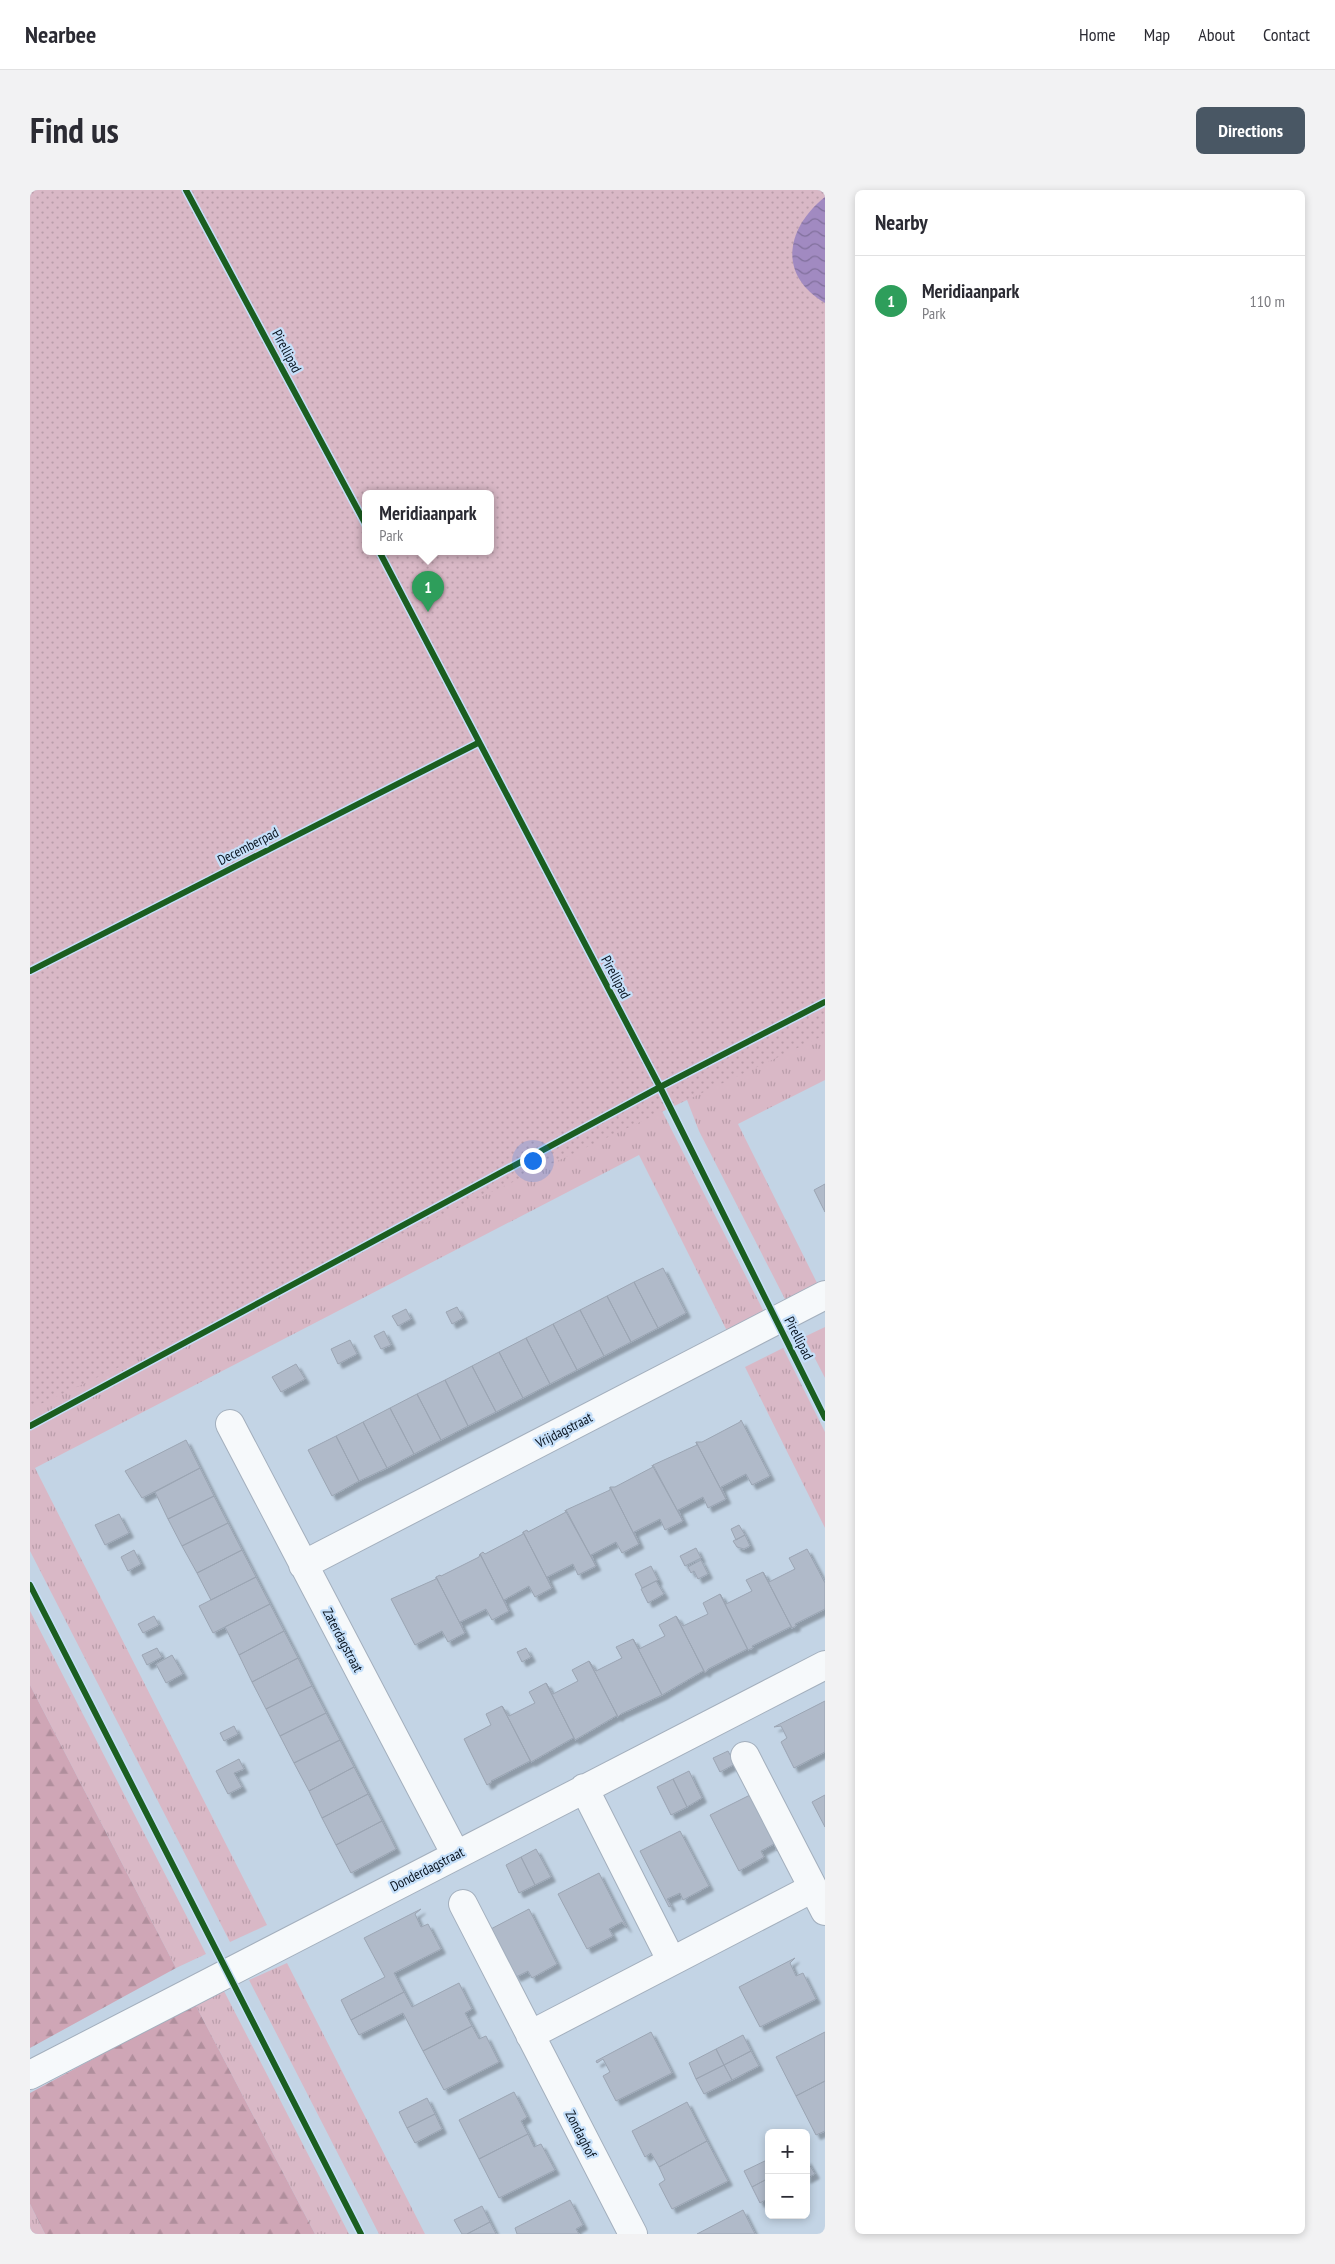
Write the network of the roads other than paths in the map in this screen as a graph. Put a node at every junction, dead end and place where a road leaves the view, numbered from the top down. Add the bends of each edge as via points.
1 (825, 1295) edge
2 (230, 1424) dead end
3 (303, 1565) junction
4 (825, 1665) edge
5 (745, 1756) dead end
6 (584, 1788) junction
7 (456, 1855) junction
8 (819, 1900) edge
9 (463, 1904) dead end
10 (671, 1960) junction
11 (530, 2035) junction
12 (30, 2074) edge
13 (633, 2234) edge

1 - 3 street, Vrijdagstraat
2 - 3 street, Zaterdagstraat
3 - 7 street, Zaterdagstraat
4 - 6 street, Donderdagstraat
5 - 8 street
6 - 7 street, Donderdagstraat
6 - 10 street
7 - 12 street, Donderdagstraat
8 - 10 street
9 - 11 street, Zondaghof
10 - 11 street
11 - 13 street, Zondaghof

